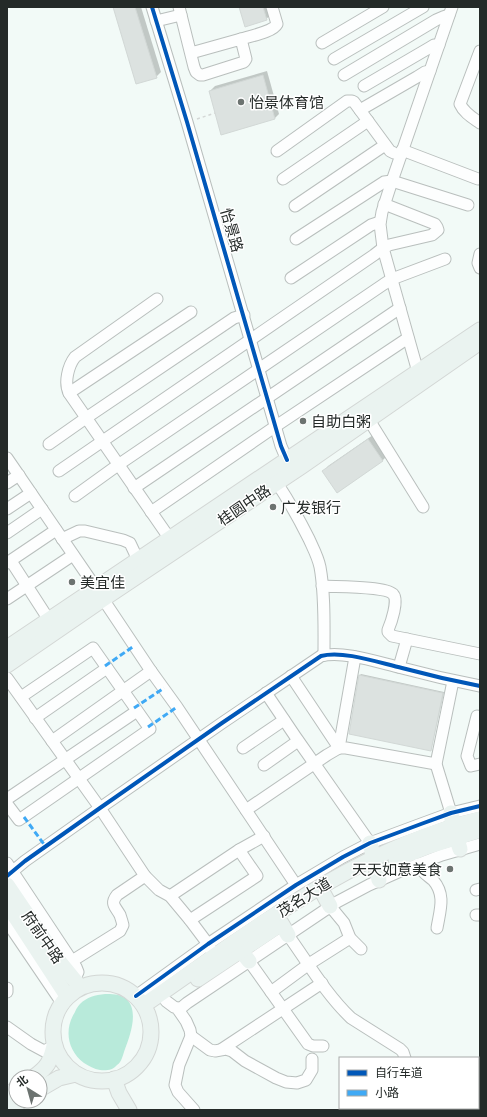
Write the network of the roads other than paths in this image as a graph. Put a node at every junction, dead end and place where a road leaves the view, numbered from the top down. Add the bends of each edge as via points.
1 (152, 7) edge
2 (272, 7) edge
3 (383, 7) edge
4 (423, 7) edge
5 (180, 11) edge
6 (451, 11) edge
7 (156, 21) junction
8 (240, 39) junction
9 (322, 43) dead end
10 (439, 45) junction
11 (480, 51) edge
12 (191, 53) junction
13 (334, 59) dead end
14 (430, 71) junction
15 (344, 75) dead end
16 (364, 86) dead end
17 (360, 110) junction
18 (368, 121) junction
19 (480, 123) edge
20 (385, 145) junction
21 (277, 151) dead end
22 (402, 153) junction
23 (283, 179) dead end
24 (478, 179) dead end
25 (392, 181) junction
26 (384, 204) junction
27 (468, 205) dead end
28 (295, 206) dead end
29 (380, 222) junction
30 (296, 239) dead end
31 (383, 248) junction
32 (480, 254) edge
33 (445, 259) dead end
34 (480, 268) edge
35 (291, 278) dead end
36 (392, 279) junction
37 (157, 299) dead end
38 (400, 308) junction
39 (191, 312) dead end
40 (244, 315) junction
41 (480, 330) edge
42 (408, 338) junction
43 (251, 339) junction
44 (480, 342) edge
45 (259, 369) junction
46 (418, 372) junction
47 (69, 393) junction
48 (267, 397) junction
49 (86, 418) junction
50 (369, 420) junction
51 (276, 426) junction
52 (102, 441) junction
53 (49, 444) dead end
54 (7, 458) edge
55 (118, 465) junction
56 (290, 466) junction
57 (59, 471) dead end
58 (19, 475) junction
59 (7, 483) edge
60 (277, 483) junction
61 (134, 488) junction
62 (31, 493) junction
63 (75, 496) dead end
64 (423, 507) dead end
65 (42, 509) junction
66 (7, 510) edge
67 (151, 512) junction
68 (7, 533) edge
69 (59, 534) junction
70 (170, 539) junction
71 (73, 555) junction
72 (138, 560) junction
73 (9, 562) edge
74 (27, 586) junction
75 (322, 586) junction
76 (100, 594) junction
77 (7, 598) edge
78 (49, 620) junction
79 (408, 639) junction
80 (7, 648) edge
81 (480, 654) edge
82 (324, 656) junction
83 (355, 657) junction
84 (7, 665) edge
85 (399, 667) junction
86 (107, 668) junction
87 (151, 671) junction
88 (291, 676) junction
89 (7, 678) edge
90 (453, 681) junction
91 (480, 686) edge
92 (123, 691) junction
93 (266, 693) junction
94 (21, 697) junction
95 (137, 711) junction
96 (480, 717) edge
97 (35, 718) junction
98 (284, 720) junction
99 (199, 739) junction
100 (52, 741) junction
101 (298, 741) junction
102 (243, 748) dead end
103 (339, 748) junction
104 (65, 759) junction
105 (314, 763) junction
106 (436, 764) junction
107 (480, 764) edge
108 (264, 765) dead end
109 (79, 779) junction
110 (7, 799) edge
111 (7, 804) edge
112 (480, 806) edge
113 (100, 808) junction
114 (246, 810) junction
115 (480, 819) edge
116 (480, 830) edge
117 (455, 831) junction
118 (264, 836) junction
119 (418, 843) junction
120 (480, 844) edge
121 (239, 850) junction
122 (375, 862) junction
123 (8, 874) edge
124 (144, 876) junction
125 (170, 896) junction
126 (302, 896) junction
127 (327, 901) junction
128 (7, 904) edge
129 (190, 920) junction
130 (7, 922) edge
131 (436, 928) dead end
132 (284, 929) junction
133 (350, 938) junction
134 (361, 950) dead end
135 (242, 951) junction
136 (214, 955) junction
137 (72, 960) junction
138 (309, 964) junction
139 (322, 982) junction
140 (77, 984) junction
141 (7, 988) edge
142 (7, 992) edge
143 (271, 992) junction
144 (65, 1000) junction
145 (172, 1004) junction
146 (143, 1005) junction
147 (282, 1008) junction
148 (7, 1027) edge
149 (191, 1036) junction
150 (54, 1046) junction
151 (323, 1046) dead end
152 (222, 1049) junction
153 (405, 1057) edge
154 (312, 1060) dead end
155 (45, 1069) edge
156 (76, 1074) junction
157 (114, 1079) junction
158 (48, 1084) edge
159 (129, 1110) edge
160 (194, 1110) edge

1 - 7 street, 怡景路
2 - 8 street via 276,24 274,28
3 - 9 street
4 - 13 street
5 - 7 street
5 - 12 street
6 - 10 street
6 - 15 street
7 - 40 street, 怡景路
8 - 12 street
8 - 12 street via 246,60 244,62 200,75 196,72
10 - 14 street
10 - 16 street via 434,45
11 - 19 street via 460,104
14 - 17 street
14 - 22 street
17 - 18 street
17 - 21 street via 354,102 347,101
18 - 20 street
18 - 23 street
20 - 22 street via 394,153
20 - 28 street
22 - 24 street
22 - 25 street
25 - 26 street
25 - 27 street
25 - 30 street via 379,185
26 - 29 street
26 - 31 street via 435,224 438,230
29 - 31 street
29 - 35 street via 371,225
31 - 36 street
31 - 43 street
32 - 34 street
33 - 36 street
36 - 38 street
36 - 45 street
37 - 47 street via 75,357 67,376
38 - 42 street
38 - 48 street
39 - 47 street
40 - 43 street, 怡景路
40 - 49 street via 234,318
41 - 46 main road, 桂圆中路
42 - 46 street
42 - 51 street
43 - 45 street, 怡景路
43 - 52 street
44 - 50 main road, 桂圆中路
45 - 48 street, 怡景路
45 - 55 street
46 - 56 main road, 桂圆中路
47 - 49 street
48 - 51 street, 怡景路
48 - 61 street
49 - 52 street
49 - 53 street
50 - 56 main road, 桂圆中路
50 - 64 street
51 - 56 street, 怡景路
51 - 67 street
52 - 55 street
52 - 57 street
54 - 58 street
55 - 61 street
55 - 63 street
56 - 60 main road, 桂圆中路
56 - 70 main road, 桂圆中路
58 - 59 street
58 - 62 street
60 - 75 street via 293,508 314,551 320,566
60 - 76 main road, 桂圆中路
61 - 67 street
62 - 65 street
62 - 66 street
65 - 68 street
65 - 69 street
67 - 70 street
69 - 71 street
69 - 72 street via 85,531 123,540 130,543
69 - 73 street
70 - 72 main road, 桂圆中路
71 - 74 street
71 - 76 street
72 - 76 main road, 桂圆中路
73 - 74 street
74 - 77 street
74 - 78 street
75 - 79 street via 385,590 393,594 395,607 388,632 392,636
75 - 82 street
76 - 78 main road, 桂圆中路
76 - 84 main road, 桂圆中路
76 - 87 street
78 - 80 main road, 桂圆中路
79 - 81 street
79 - 85 street
82 - 83 street
82 - 88 street
83 - 85 street
83 - 103 street
85 - 90 street
86 - 92 street
86 - 94 street via 93,648
86 - 97 street
87 - 92 street
87 - 99 street
88 - 93 street
88 - 103 street
89 - 94 street
90 - 91 street
90 - 106 street
92 - 95 street
92 - 100 street
93 - 98 street
93 - 99 street
94 - 97 street
95 - 104 street
95 - 109 street via 150,729
96 - 107 street via 477,716 467,756 471,766
97 - 100 street
98 - 101 street
98 - 102 street
99 - 113 street
99 - 114 street
100 - 104 street
101 - 105 street
101 - 108 street
103 - 105 street
103 - 106 street
104 - 109 street
104 - 110 street
105 - 114 street
105 - 122 street
106 - 117 street
109 - 111 street via 19,820
109 - 113 street
112 - 117 street
113 - 123 street
113 - 124 street
114 - 118 street
115 - 117 main road, 茂名大道
116 - 117 main road, 茂名大道
117 - 119 main road, 茂名大道
117 - 119 street
117 - 120 street
118 - 121 street
118 - 126 street
119 - 122 main road, 茂名大道
119 - 122 street
119 - 131 street via 420,869 435,883 441,894 441,908
121 - 125 street
121 - 129 street via 257,876
122 - 126 main road, 茂名大道 via 335,877
122 - 127 main road, 茂名大道
123 - 137 street
123 - 140 main road, 府前中路 via 58,960
124 - 125 street
124 - 137 street via 114,899 114,906 123,925 120,931
125 - 129 street
126 - 127 main road, 茂名大道
126 - 132 main road, 茂名大道
126 - 135 main road, 茂名大道
126 - 136 street
127 - 132 street
127 - 133 street via 344,923
128 - 144 main road, 府前中路
129 - 136 street
130 - 144 street
132 - 135 main road, 茂名大道
132 - 138 street
133 - 134 street
133 - 138 street
135 - 136 main road, 茂名大道
135 - 143 street
135 - 145 street via 187,1003
136 - 145 main road, 茂名大道
136 - 146 main road, 茂名大道
137 - 140 street via 78,972
138 - 139 street
138 - 143 street
139 - 147 street
139 - 153 street via 337,1004 351,1018 400,1049
140 - 144 main road
140 - 146 main road via 116,984 127,989
141 - 142 street
143 - 147 street
144 - 150 main road via 54,1019
145 - 146 main road, 茂名大道
145 - 149 street via 186,1021
146 - 157 main road via 151,1027 146,1054 138,1066
147 - 151 street via 308,1044
147 - 152 street
148 - 150 street via 44,1051
149 - 152 street via 210,1050
149 - 160 street via 179,1065 175,1085
150 - 155 main road via 51,1059
150 - 156 main road via 59,1057
152 - 154 street via 232,1051 245,1062 286,1082 297,1083 306,1080 312,1070
156 - 157 main road via 101,1081
156 - 158 main road via 58,1078
157 - 159 main road

